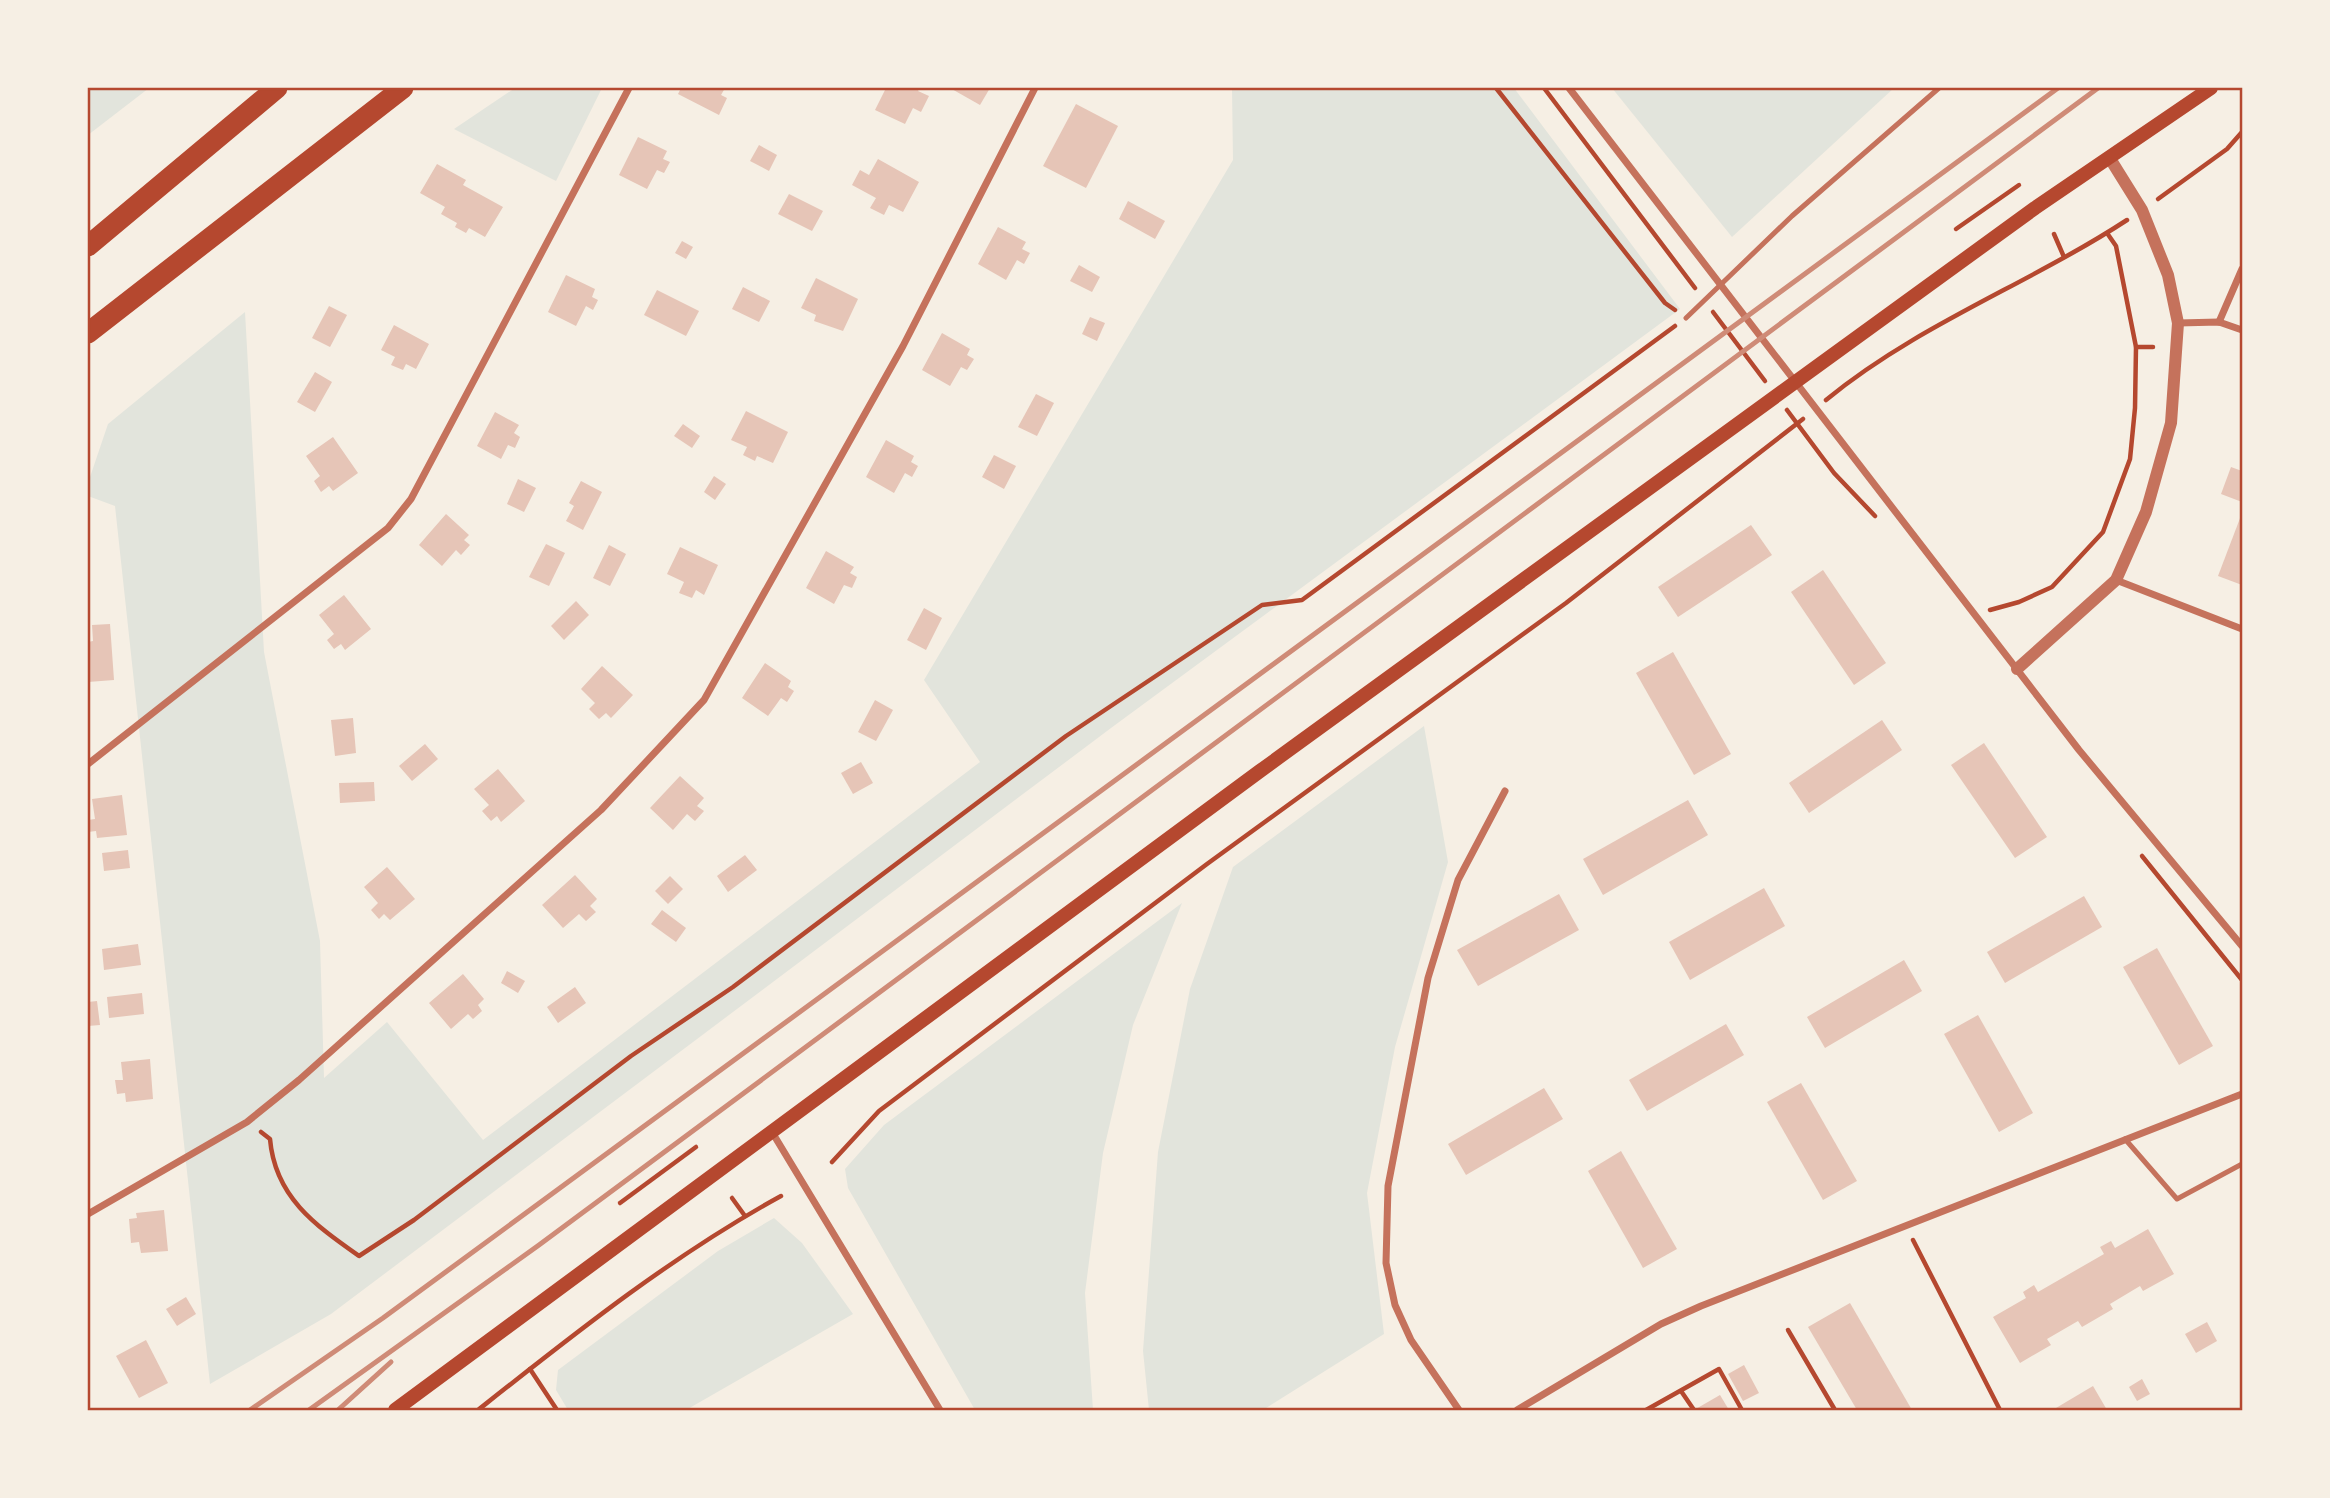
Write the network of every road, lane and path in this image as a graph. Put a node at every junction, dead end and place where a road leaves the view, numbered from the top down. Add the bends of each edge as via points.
1 (276, 88) edge
2 (403, 88) edge
3 (629, 88) edge
4 (1035, 88) edge
5 (1496, 88) edge
6 (1544, 88) edge
7 (1569, 88) edge
8 (1939, 88) edge
9 (2211, 88) edge
10 (2242, 132) edge
11 (2109, 157) junction
12 (2019, 185) dead end
13 (2169, 192) dead end
14 (1956, 229) dead end
15 (2053, 234) dead end
16 (88, 246) edge
17 (2064, 257) junction
18 (2242, 269) edge
19 (1696, 290) dead end
20 (1705, 301) dead end
21 (1686, 318) junction
22 (2219, 322) junction
23 (2178, 323) junction
24 (2242, 330) edge
25 (88, 333) edge
26 (2136, 347) junction
27 (2153, 347) dead end
28 (1771, 389) dead end
29 (1779, 400) dead end
30 (1821, 404) dead end
31 (1810, 413) dead end
32 (1812, 444) dead end
33 (2116, 580) junction
34 (1991, 609) dead end
35 (2242, 629) edge
36 (2017, 669) junction
37 (88, 764) edge
38 (1505, 791) dead end
39 (2242, 946) edge
40 (2242, 1094) edge
41 (247, 1122) junction
42 (772, 1132) junction
43 (2125, 1139) junction
44 (696, 1147) dead end
45 (832, 1162) dead end
46 (2242, 1164) edge
47 (781, 1196) dead end
48 (732, 1198) dead end
49 (620, 1203) dead end
50 (88, 1214) edge
51 (745, 1216) junction
52 (1906, 1225) junction
53 (1788, 1330) dead end
54 (530, 1369) junction
55 (1681, 1391) junction
56 (395, 1410) edge
57 (478, 1410) edge
58 (557, 1410) edge
59 (940, 1410) edge
60 (1460, 1410) edge
61 (1517, 1410) edge
62 (1646, 1410) edge
63 (1694, 1410) edge
64 (1742, 1410) edge
65 (1835, 1410) edge
66 (2000, 1410) edge

1 - 16 highway
2 - 25 highway
3 - 37 street via 411,499 388,528
4 - 41 street via 903,346 704,700 601,810 378,1013
5 - 21 path via 1665,303
6 - 19 path
7 - 36 street
8 - 21 lane via 1792,216
9 - 11 main road
10 - 13 path via 2227,149
11 - 23 street via 2154,234
11 - 42 main road via 1271,763
12 - 14 path
15 - 17 path
17 - 26 path via 2106,233 2116,246
17 - 30 path via 1918,336
18 - 22 street
20 - 28 path
21 - 41 path via 1302,600 1262,605 1066,736 733,987 631,1056 414,1220 359,1256 296,1206 272,1165 270,1139
22 - 23 street
22 - 24 street
23 - 33 street via 2171,423 2146,512
26 - 27 path
26 - 34 path via 2130,459 2103,532 2052,587 2019,603
29 - 32 path
31 - 45 path via 1566,603 889,1103
33 - 35 street
33 - 36 street
36 - 39 street
38 - 60 street via 1458,880 1428,978 1388,1186 1386,1263 1395,1306 1411,1340
40 - 43 street
41 - 50 street
42 - 56 main road
42 - 59 street
43 - 46 lane via 2176,1199
43 - 52 street
44 - 49 path
47 - 51 path
48 - 51 path
51 - 54 path
52 - 61 street via 1661,1324
52 - 66 path
53 - 65 path
54 - 57 path
54 - 58 path
55 - 62 path
55 - 63 path
55 - 64 path via 1719,1369

